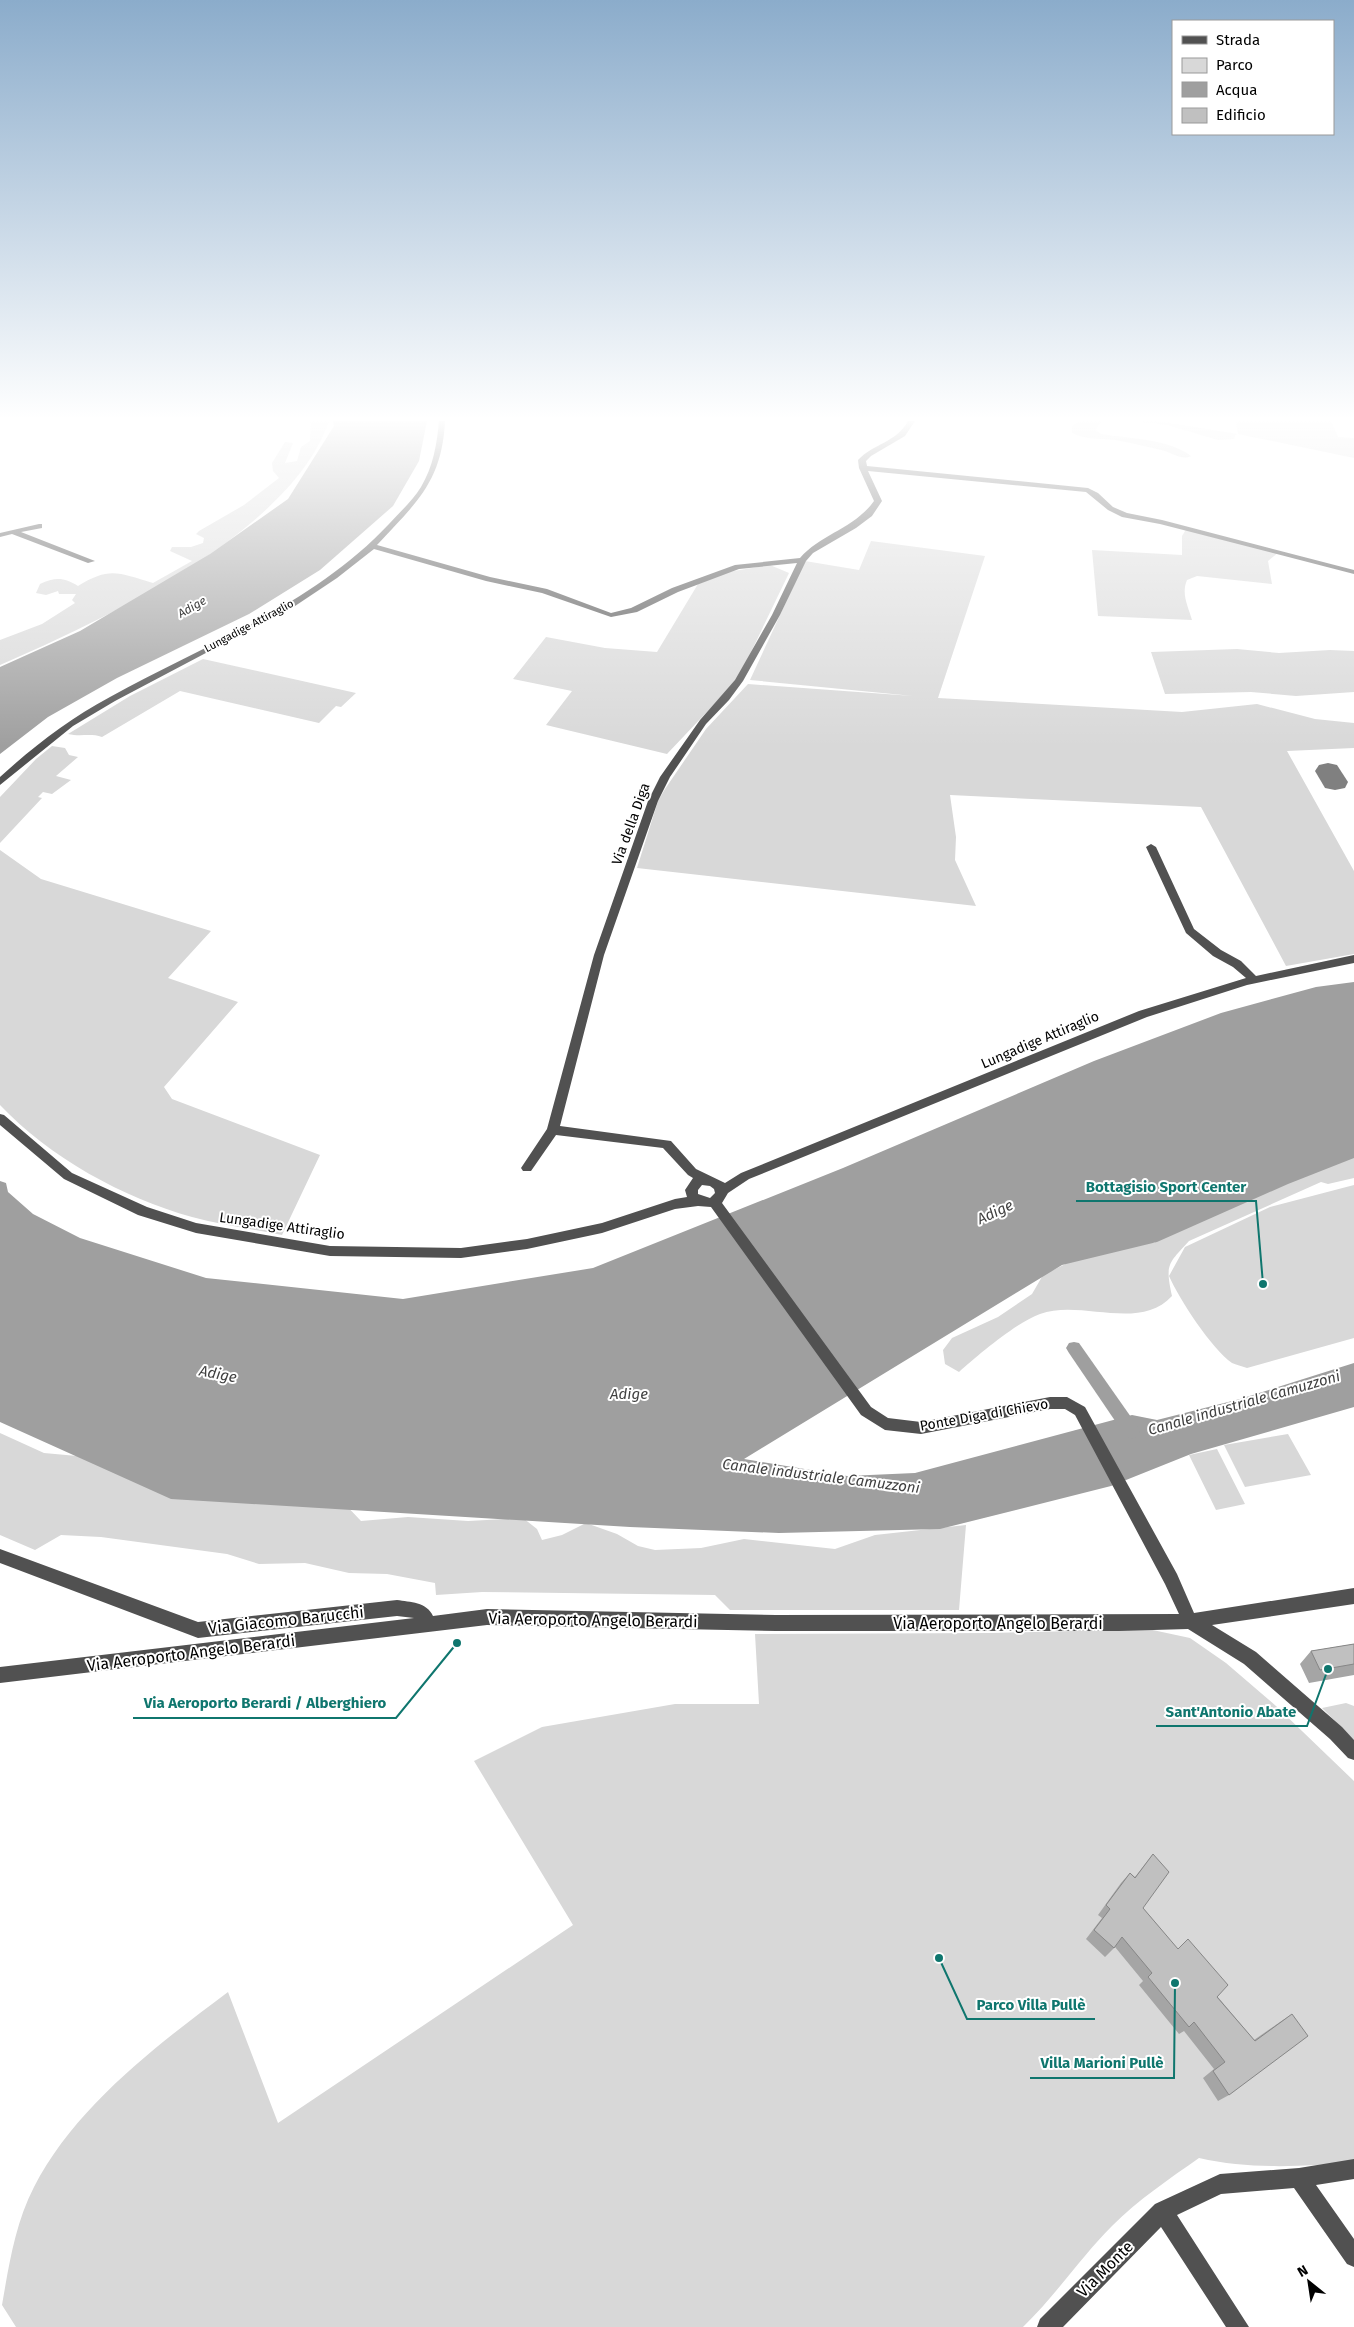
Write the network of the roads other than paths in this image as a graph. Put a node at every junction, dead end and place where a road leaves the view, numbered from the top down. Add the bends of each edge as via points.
1 (23, 530) edge
2 (389, 530) edge
3 (847, 530) edge
4 (1190, 530) edge
5 (13, 532) junction
6 (0, 535) edge
7 (372, 546) junction
8 (802, 560) junction
9 (91, 561) dead end
10 (1354, 572) edge
11 (0, 782) edge
12 (1151, 847) dead end
13 (1354, 959) edge
14 (1253, 979) junction
15 (0, 1118) edge
16 (553, 1130) junction
17 (527, 1168) dead end
18 (692, 1172) junction
19 (746, 1176) junction
20 (709, 1180) junction
21 (694, 1193) junction
22 (719, 1201) junction
23 (0, 1556) edge
24 (1354, 1596) edge
25 (1190, 1621) junction
26 (426, 1625) junction
27 (0, 1675) edge
28 (1354, 1752) edge
29 (1354, 2169) edge
30 (1299, 2178) junction
31 (1162, 2211) junction
32 (1354, 2257) edge
33 (1048, 2327) edge
34 (1238, 2327) edge

1 - 5 street
2 - 7 street, Lungadige Attiraglio
3 - 8 street, Via della Diga via 816,547
4 - 10 street
5 - 6 street
5 - 9 street
7 - 8 street via 489,579 544,590 606,614 645,606 675,590 738,567
7 - 11 street, Lungadige Attiraglio via 311,592 281,610 154,676 69,725
8 - 16 street, Via della Diga via 744,673 726,698 702,722 653,800 598,956
12 - 14 street via 1190,931
13 - 14 street, Lungadige Attiraglio
14 - 19 street, Lungadige Attiraglio via 1143,1014
15 - 21 street, Lungadige Attiraglio via 68,1176 143,1211 196,1228 330,1251 461,1253 527,1244 602,1228 675,1204
16 - 17 street, Via della Diga
16 - 18 street via 667,1144
18 - 20 street
18 - 21 street
19 - 20 street, Lungadige Attiraglio
19 - 22 street, Lungadige Attiraglio
20 - 21 street, Lungadige Attiraglio
20 - 22 street via 720,1186
21 - 22 street, Lungadige Attiraglio via 706,1203
22 - 25 street, Ponte Diga di Chievo via 853,1394 866,1411 885,1424 920,1428 1050,1403 1067,1402 1080,1411 1124,1489
23 - 26 street, Via Giacomo Barucchi via 198,1630 397,1608 418,1611 425,1616
24 - 25 street, Via Aeroporto Angelo Berardi
25 - 26 street, Via Aeroporto Angelo Berardi via 776,1623 487,1617
25 - 28 street via 1250,1658
26 - 27 street, Via Aeroporto Angelo Berardi
29 - 30 street, Via Monte
30 - 31 street, Via Monte via 1220,2184
30 - 32 street
31 - 33 street, Via Monte
31 - 34 street

